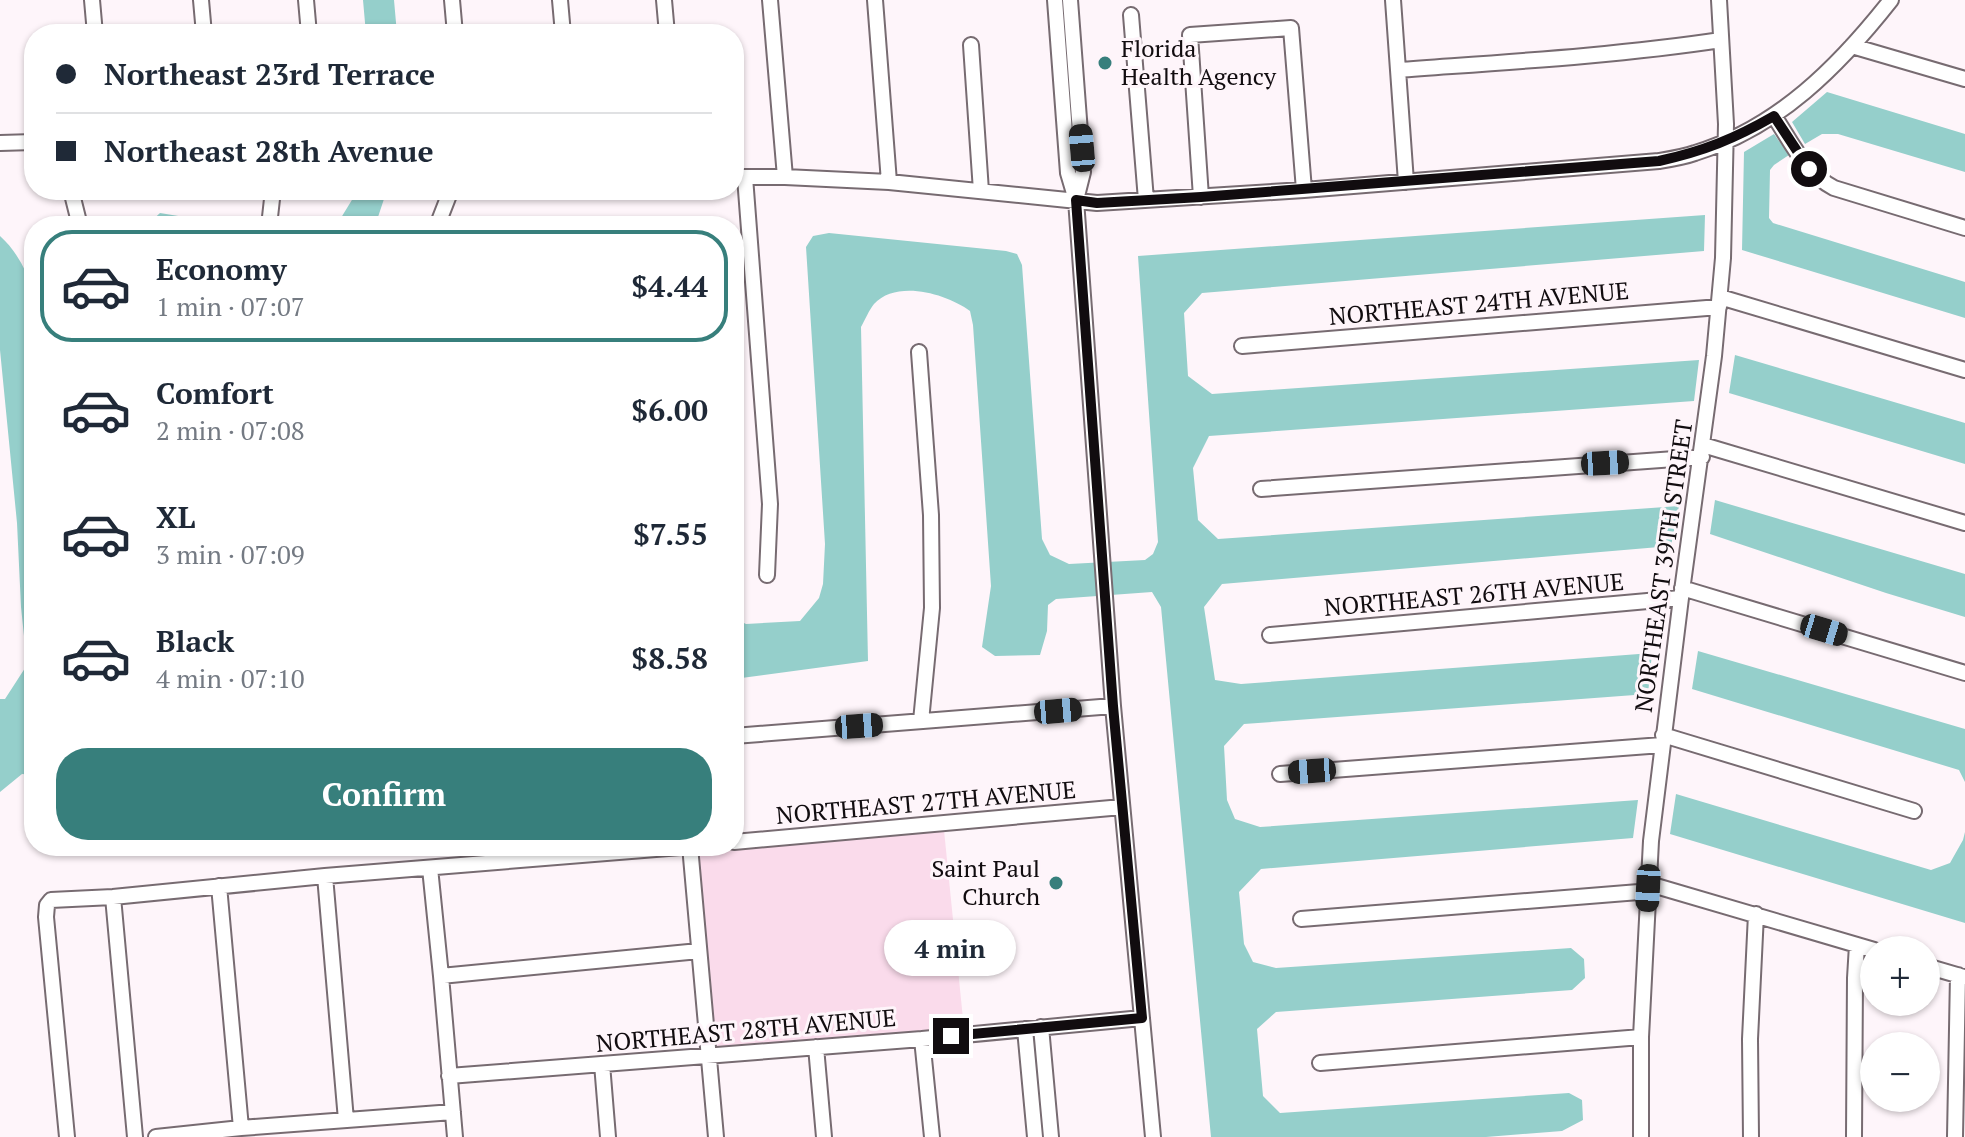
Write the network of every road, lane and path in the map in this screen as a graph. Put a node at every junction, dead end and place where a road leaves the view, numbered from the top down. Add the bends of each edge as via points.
1 (92, 0) edge
2 (201, 0) edge
3 (306, 0) edge
4 (452, 0) edge
5 (560, 0) edge
6 (664, 0) edge
7 (770, 0) edge
8 (875, 0) edge
9 (1055, 0) edge
10 (1070, 0) edge
11 (1393, 0) edge
12 (1719, 0) edge
13 (1891, 0) edge
14 (1131, 15) dead end
15 (94, 24) edge
16 (203, 24) edge
17 (308, 24) edge
18 (454, 24) edge
19 (562, 24) edge
20 (666, 24) edge
21 (1721, 40) junction
22 (971, 45) dead end
23 (1852, 46) junction
24 (1398, 70) junction
25 (1965, 79) edge
26 (1071, 106) junction
27 (1777, 121) junction
28 (24, 142) edge
29 (1724, 142) junction
30 (0, 143) edge
31 (744, 177) edge
32 (785, 177) junction
33 (889, 182) junction
34 (1406, 182) junction
35 (1304, 190) junction
36 (981, 191) junction
37 (1201, 197) junction
38 (1076, 200) junction
39 (1146, 200) junction
40 (744, 221) edge
41 (1965, 228) edge
42 (1720, 302) junction
43 (1242, 346) dead end
44 (919, 352) dead end
45 (1965, 370) edge
46 (1702, 451) junction
47 (1261, 489) dead end
48 (1965, 523) edge
49 (767, 575) dead end
50 (1681, 593) junction
51 (1270, 635) dead end
52 (1965, 673) edge
53 (1113, 706) junction
54 (921, 721) junction
55 (744, 735) edge
56 (1662, 740) junction
57 (1280, 774) dead end
58 (1122, 807) junction
59 (1914, 811) dead end
60 (744, 841) edge
61 (499, 856) edge
62 (693, 856) edge
63 (430, 868) junction
64 (325, 876) junction
65 (219, 886) junction
66 (1648, 888) junction
67 (113, 897) junction
68 (1756, 914) junction
69 (1301, 919) dead end
70 (1857, 945) junction
71 (1860, 946) edge
72 (699, 951) junction
73 (1940, 970) edge
74 (441, 976) junction
75 (1962, 976) edge
76 (1142, 1018) junction
77 (1041, 1027) junction
78 (1025, 1029) junction
79 (1641, 1037) junction
80 (922, 1039) junction
81 (816, 1047) junction
82 (708, 1055) junction
83 (1320, 1063) dead end
84 (602, 1064) junction
85 (449, 1076) junction
86 (453, 1112) junction
87 (346, 1120) junction
88 (241, 1128) junction
89 (67, 1137) edge
90 (135, 1137) edge
91 (156, 1137) edge
92 (455, 1137) edge
93 (608, 1137) edge
94 (716, 1137) edge
95 (824, 1137) edge
96 (932, 1137) edge
97 (1035, 1137) edge
98 (1051, 1137) edge
99 (1153, 1137) edge
100 (1641, 1137) edge
101 (1751, 1137) edge
102 (1854, 1137) edge
103 (1955, 1137) edge

1 - 15 street
2 - 16 street
3 - 17 street
4 - 18 street
5 - 19 street
6 - 20 street
7 - 32 street
8 - 33 street
9 - 26 street
10 - 26 street
11 - 24 street
12 - 21 street, NORTHEAST 39TH STREET
13 - 23 street
14 - 39 street
21 - 24 street via 1636,52
21 - 29 street, NORTHEAST 39TH STREET
22 - 36 street
23 - 25 street
23 - 27 street
24 - 34 street
26 - 38 street via 1068,173
27 - 29 street
27 - 41 street via 1816,177 1834,188
28 - 30 street
29 - 34 street via 1659,161
29 - 42 street, NORTHEAST 39TH STREET
31 - 32 street
32 - 33 street
33 - 36 street
34 - 35 street
35 - 37 street
35 - 37 street via 1291,28 1190,35
36 - 38 street
37 - 39 street
38 - 39 street
38 - 53 street
40 - 49 street via 770,504
42 - 43 street, NORTHEAST 24TH AVENUE
42 - 45 street, NORTHEAST 24TH AVENUE
42 - 46 street, NORTHEAST 39TH STREET
44 - 54 street via 932,608
46 - 47 street
46 - 48 street
46 - 50 street, NORTHEAST 39TH STREET
50 - 51 street, NORTHEAST 26TH AVENUE
50 - 52 street, NORTHEAST 26TH AVENUE
50 - 56 street, NORTHEAST 39TH STREET
53 - 54 street
53 - 58 street
54 - 55 street
56 - 57 street
56 - 59 street
56 - 66 street, NORTHEAST 39TH STREET
58 - 60 street, NORTHEAST 27TH AVENUE
58 - 76 street
61 - 63 street
62 - 72 street
63 - 64 street
63 - 74 street
64 - 65 street
64 - 87 street
65 - 67 street
65 - 88 street
66 - 68 street
66 - 69 street
66 - 79 street, NORTHEAST 39TH STREET
67 - 89 street via 57,899 47,905
67 - 90 street
68 - 70 street
68 - 101 street
70 - 71 street
70 - 102 street
72 - 74 street
72 - 82 street
73 - 75 street
74 - 85 street
75 - 103 street
76 - 77 street, NORTHEAST 28TH AVENUE
76 - 99 street
77 - 78 street, NORTHEAST 28TH AVENUE
77 - 98 street
78 - 80 street, NORTHEAST 28TH AVENUE
78 - 97 street
79 - 83 street
79 - 100 street, NORTHEAST 39TH STREET
80 - 81 street, NORTHEAST 28TH AVENUE
80 - 96 street
81 - 82 street, NORTHEAST 28TH AVENUE
81 - 95 street
82 - 84 street, NORTHEAST 28TH AVENUE
82 - 94 street
84 - 85 street, NORTHEAST 28TH AVENUE
84 - 93 street
85 - 86 street
86 - 87 street
86 - 92 street
87 - 88 street
88 - 91 street

